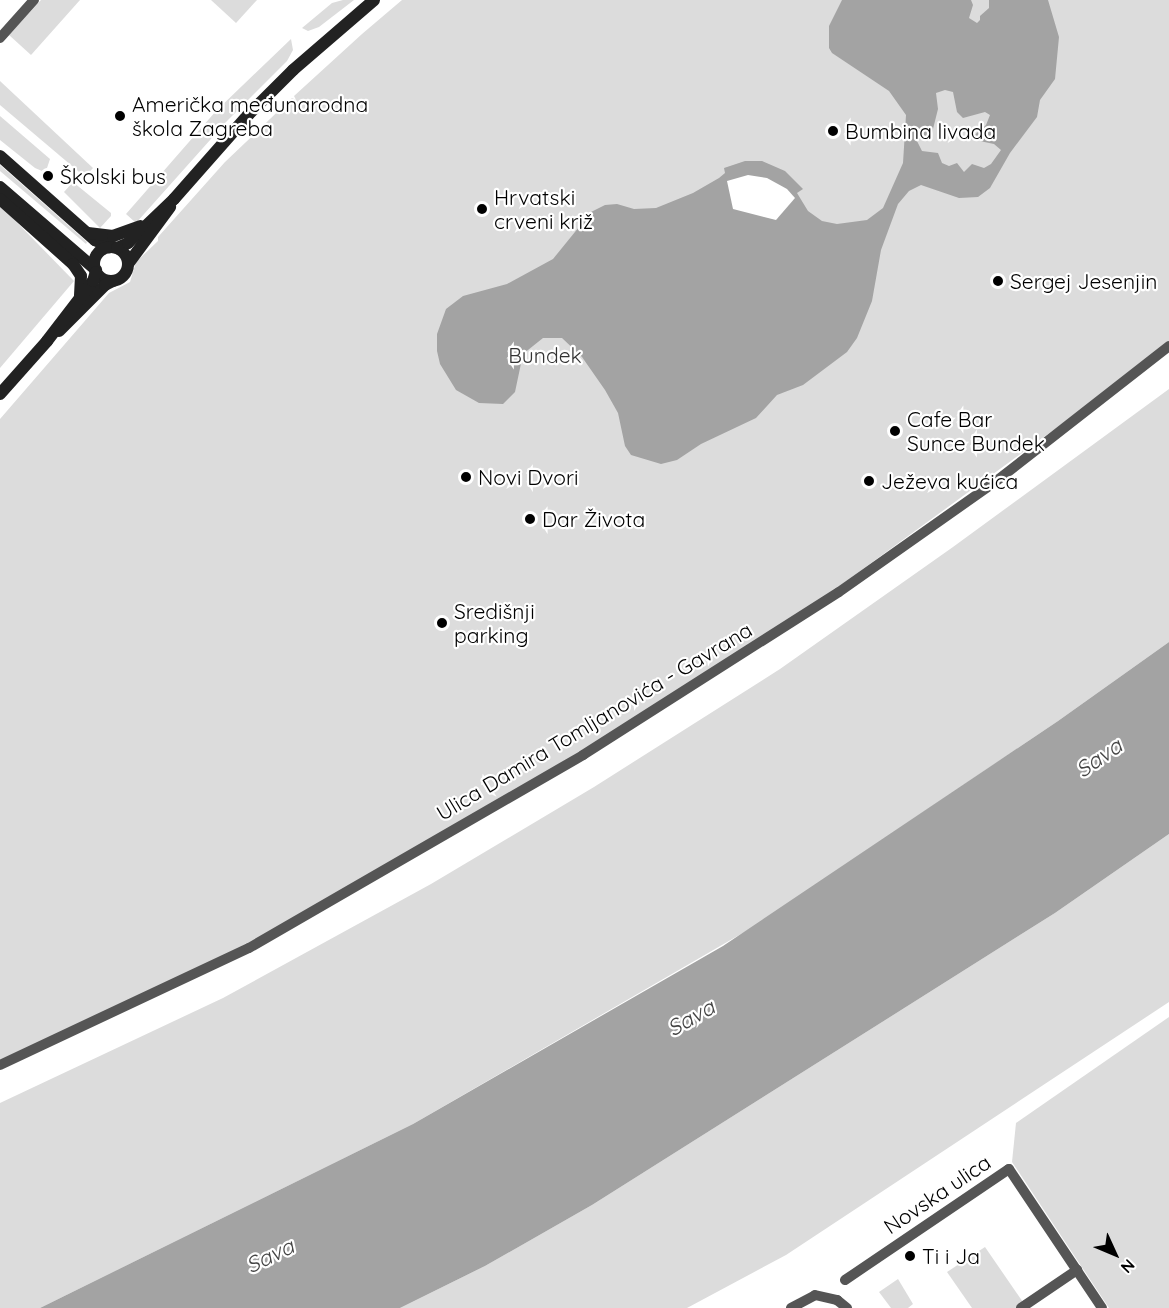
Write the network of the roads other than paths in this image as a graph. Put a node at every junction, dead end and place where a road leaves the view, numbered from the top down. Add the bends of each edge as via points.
1 (34, 0) edge
2 (374, 0) edge
3 (0, 38) edge
4 (0, 156) edge
5 (0, 187) edge
6 (0, 199) edge
7 (174, 199) junction
8 (149, 221) junction
9 (85, 231) junction
10 (113, 248) junction
11 (128, 264) junction
12 (96, 271) junction
13 (112, 281) junction
14 (80, 296) junction
15 (47, 341) junction
16 (1169, 346) edge
17 (0, 394) edge
18 (0, 1065) edge
19 (1077, 1270) junction
20 (845, 1280) dead end
21 (791, 1308) edge
22 (847, 1308) edge
23 (1021, 1308) edge
24 (1102, 1308) edge

1 - 3 street
2 - 7 street via 274,89
4 - 9 street
5 - 12 street
6 - 14 street via 74,264 81,276
7 - 8 street
7 - 11 street
8 - 9 street via 113,236
8 - 10 street via 128,243
9 - 10 street via 99,244
10 - 11 street via 125,254
10 - 12 street via 97,256
11 - 13 street via 125,274
12 - 13 street
12 - 14 street
13 - 15 street
14 - 15 street
15 - 17 street
16 - 18 street, Ulica Damira Tomljanovića - Gavrana via 995,482 839,592 583,755 249,948
19 - 20 street, Novska ulica via 1009,1169
19 - 23 street
19 - 24 street, Novska ulica
21 - 22 street via 815,1295 837,1300

